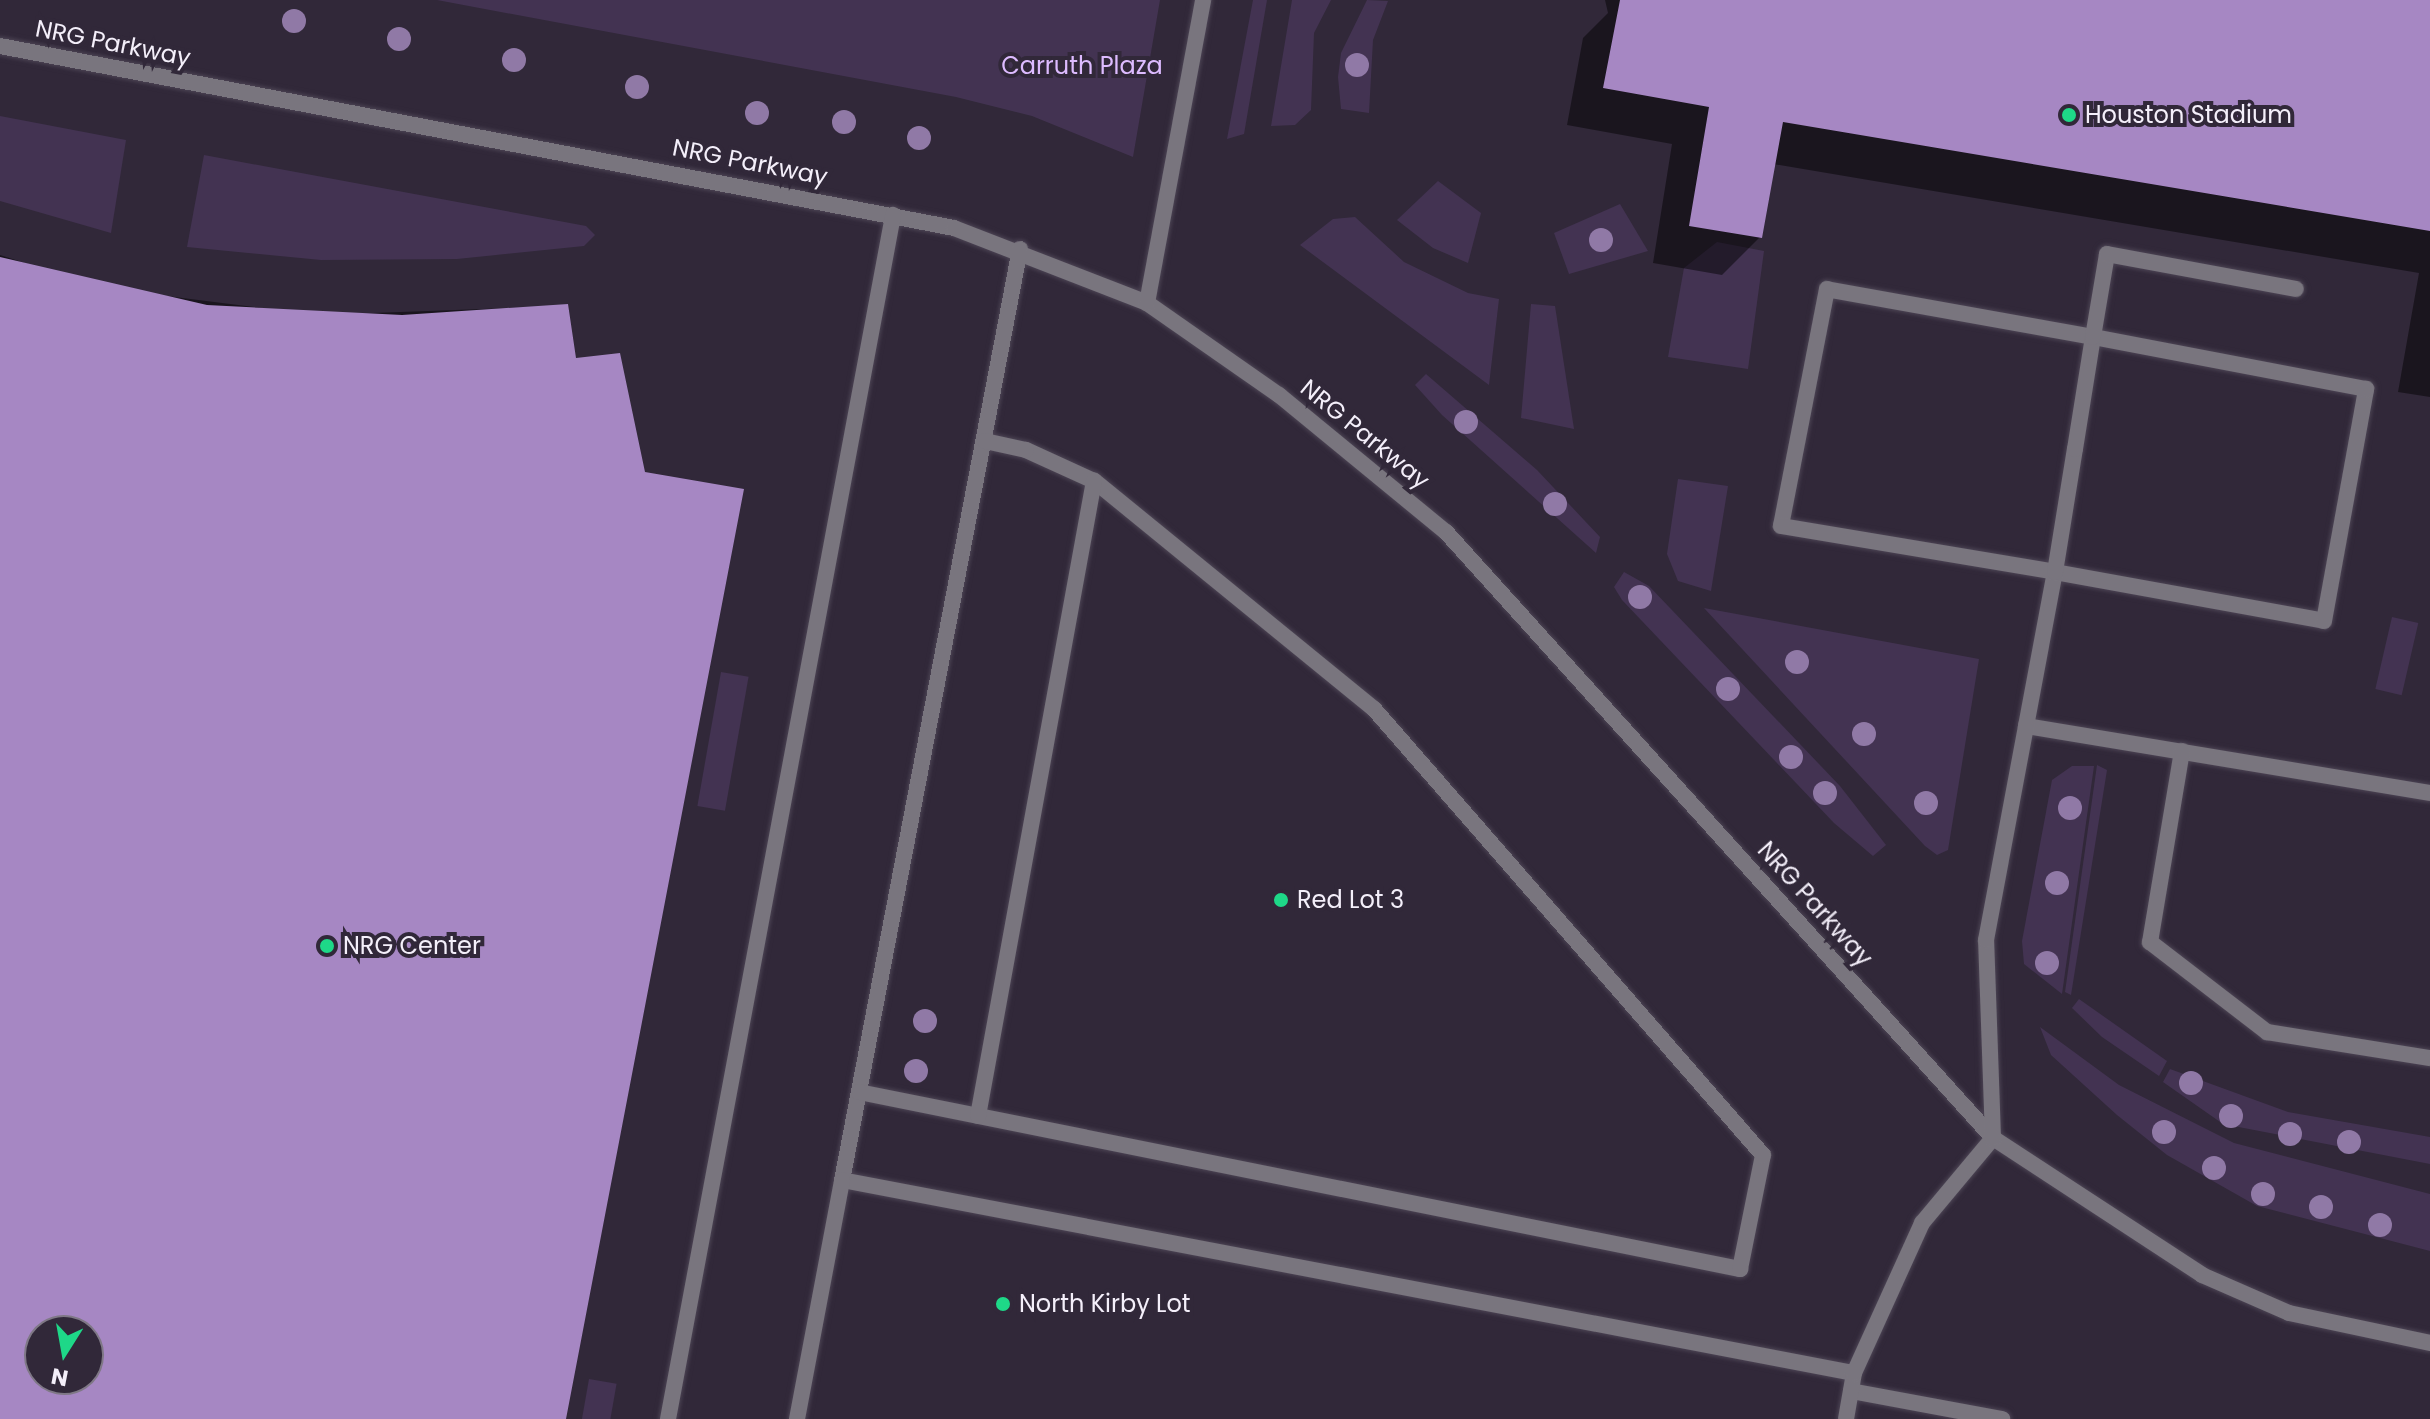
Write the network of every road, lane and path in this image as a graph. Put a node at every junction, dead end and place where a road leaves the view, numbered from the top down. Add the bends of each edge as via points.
1 (1203, 0) edge
2 (0, 46) edge
3 (893, 215) junction
4 (1020, 249) junction
5 (2296, 289) dead end
6 (1147, 303) junction
7 (2093, 337) junction
8 (985, 441) junction
9 (1094, 481) junction
10 (2055, 572) junction
11 (2026, 726) junction
12 (2182, 751) junction
13 (2430, 793) edge
14 (2430, 1058) edge
15 (859, 1092) junction
16 (978, 1116) junction
17 (1993, 1138) junction
18 (842, 1180) junction
19 (2430, 1343) edge
20 (1854, 1373) junction
21 (1851, 1391) junction
22 (668, 1419) edge
23 (797, 1419) edge
24 (1846, 1419) edge
25 (2002, 1419) edge

1 - 6 lane
2 - 3 lane, NRG Parkway
3 - 4 lane, NRG Parkway
3 - 22 lane
4 - 6 lane, NRG Parkway
4 - 8 lane
5 - 7 lane via 2107,254
6 - 17 lane, NRG Parkway via 1279,395 1446,532
7 - 10 lane
7 - 10 lane via 2366,389 2324,621
7 - 10 lane via 1827,289 1781,526
8 - 9 lane via 1026,450
8 - 15 lane
9 - 16 lane
9 - 16 lane via 1374,709 1763,1155 1740,1269
10 - 11 lane
11 - 12 lane
11 - 17 lane via 1986,940
12 - 13 lane
12 - 14 lane via 2150,942 2267,1032
15 - 16 lane
15 - 18 lane
17 - 19 lane, NRG Parkway via 2202,1275 2289,1313
17 - 20 lane via 1922,1223
18 - 20 lane
18 - 23 lane
20 - 21 lane
21 - 24 lane
21 - 25 lane

